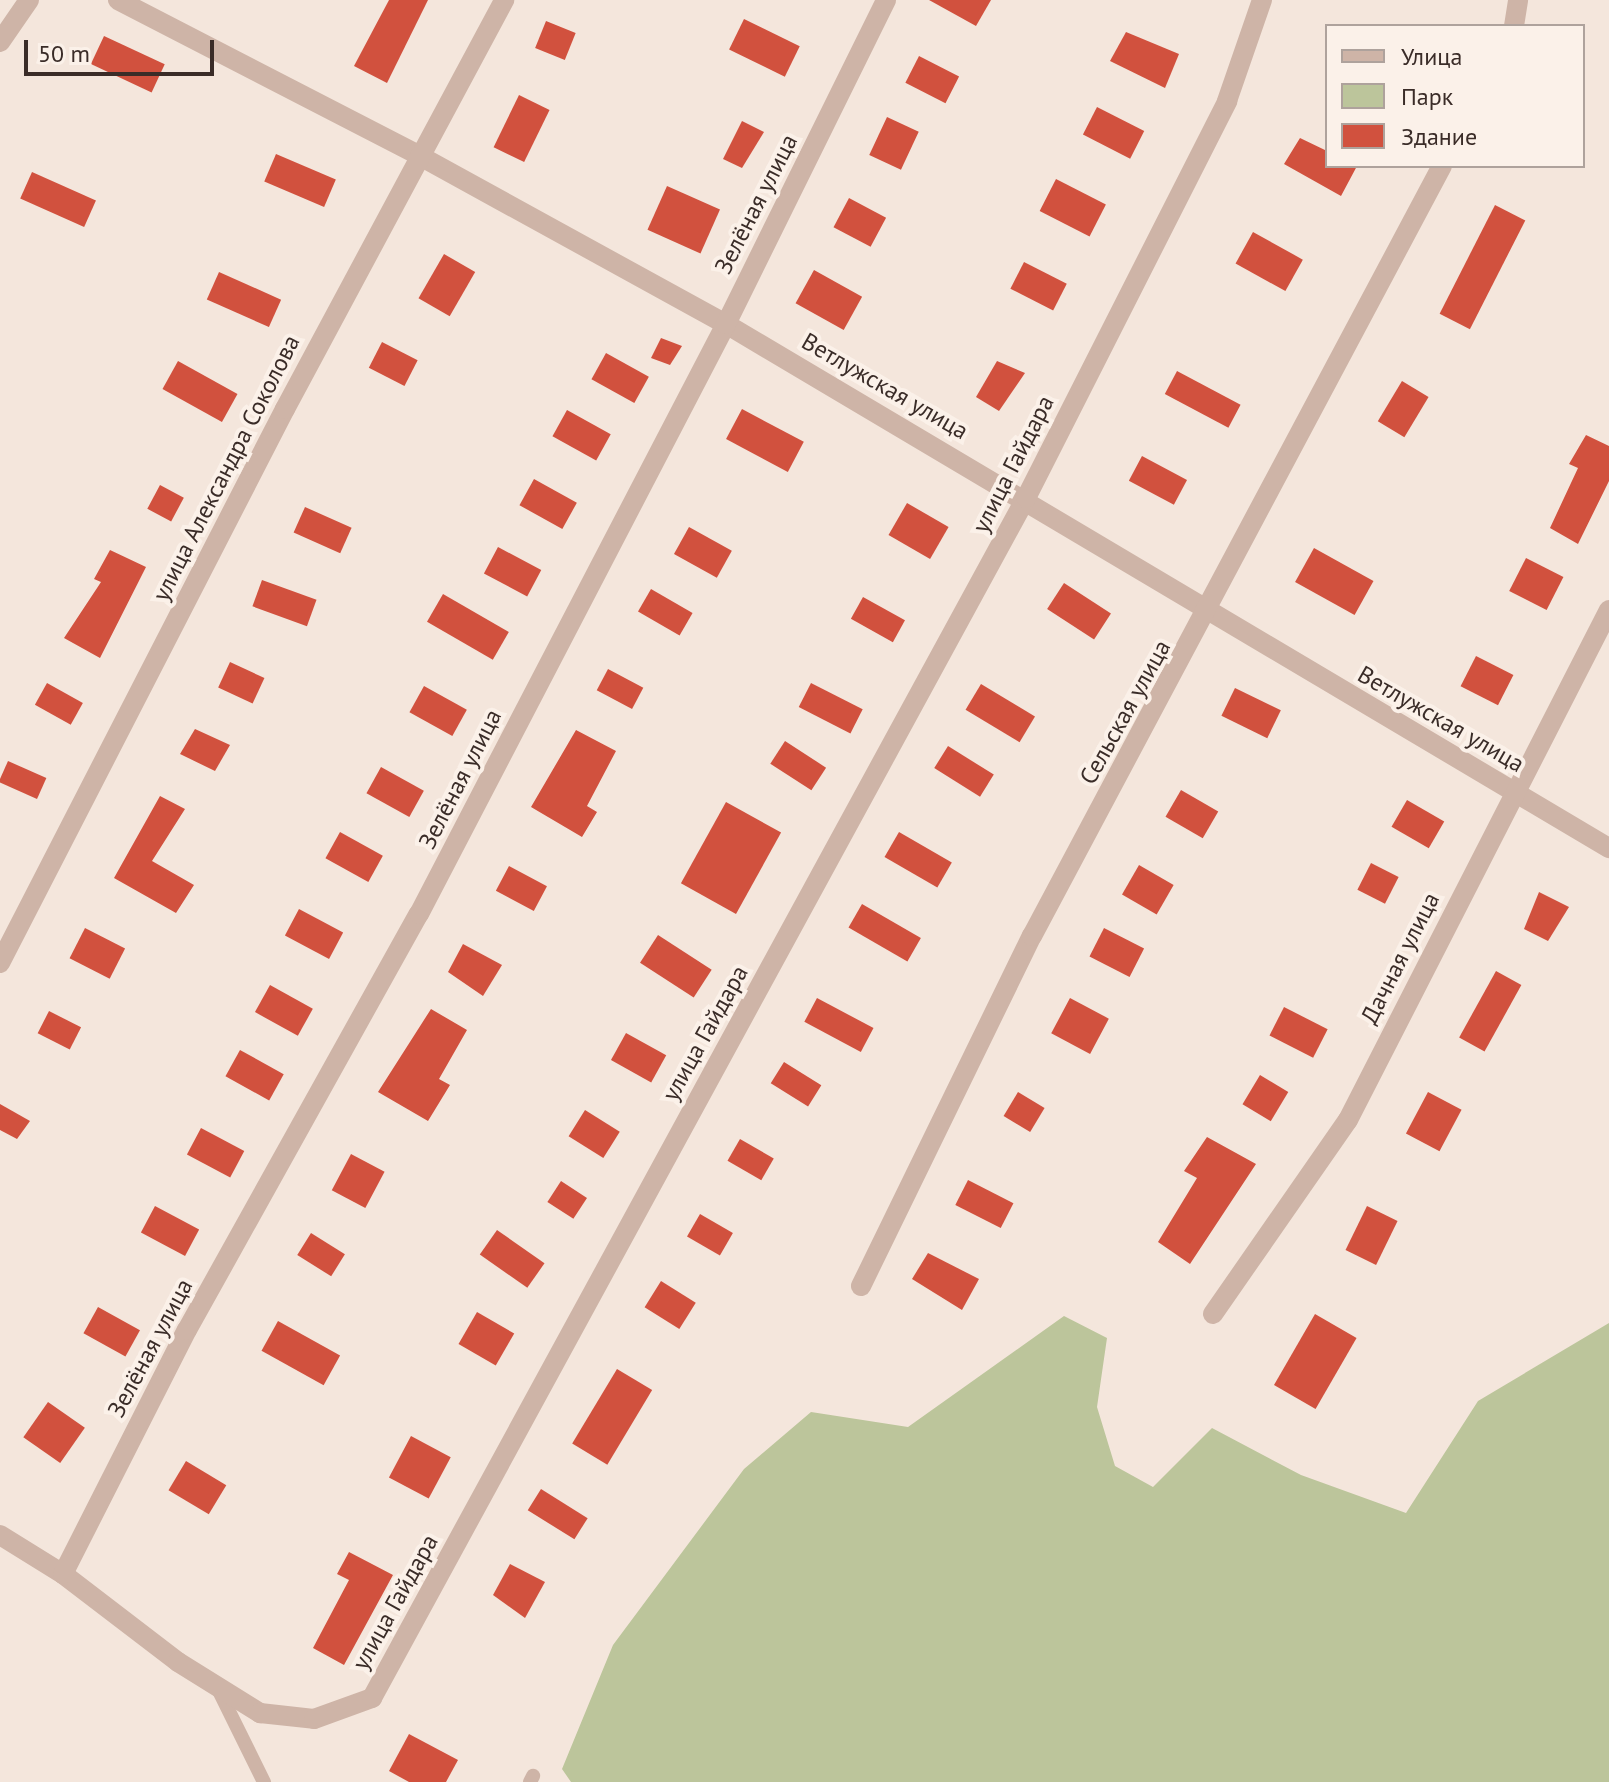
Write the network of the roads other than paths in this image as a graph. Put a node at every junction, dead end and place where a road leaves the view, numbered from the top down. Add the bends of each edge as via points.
1 (29, 0) edge
2 (118, 0) edge
3 (504, 0) edge
4 (886, 0) edge
5 (1262, 0) edge
6 (1518, 0) edge
7 (1514, 24) edge
8 (0, 42) edge
9 (420, 156) junction
10 (1441, 168) edge
11 (726, 324) junction
12 (1026, 498) junction
13 (1609, 610) edge
14 (1208, 614) junction
15 (1513, 790) junction
16 (1609, 848) edge
17 (0, 963) edge
18 (861, 1286) dead end
19 (1213, 1314) dead end
20 (0, 1535) edge
21 (63, 1574) junction
22 (217, 1687) junction
23 (264, 1782) edge

1 - 8 street
2 - 9 street, Ветлужская улица
3 - 9 street, улица Александра Соколова
4 - 11 street, Зелёная улица
5 - 12 street, улица Гайдара via 1227,101
6 - 7 street
9 - 11 street, Ветлужская улица
9 - 17 street, улица Александра Соколова
10 - 14 street, Сельская улица
11 - 12 street, Ветлужская улица
11 - 21 street, Зелёная улица via 419,914 187,1330
12 - 14 street, Ветлужская улица
12 - 22 street, улица Гайдара via 372,1698 314,1719 260,1713
13 - 15 street, Дачная улица
14 - 15 street, Ветлужская улица
14 - 18 street, Сельская улица via 1032,936
15 - 16 street, Ветлужская улица
15 - 19 street, Дачная улица via 1348,1120
20 - 21 street, улица Гайдара
21 - 22 street, улица Гайдара
22 - 23 lane

